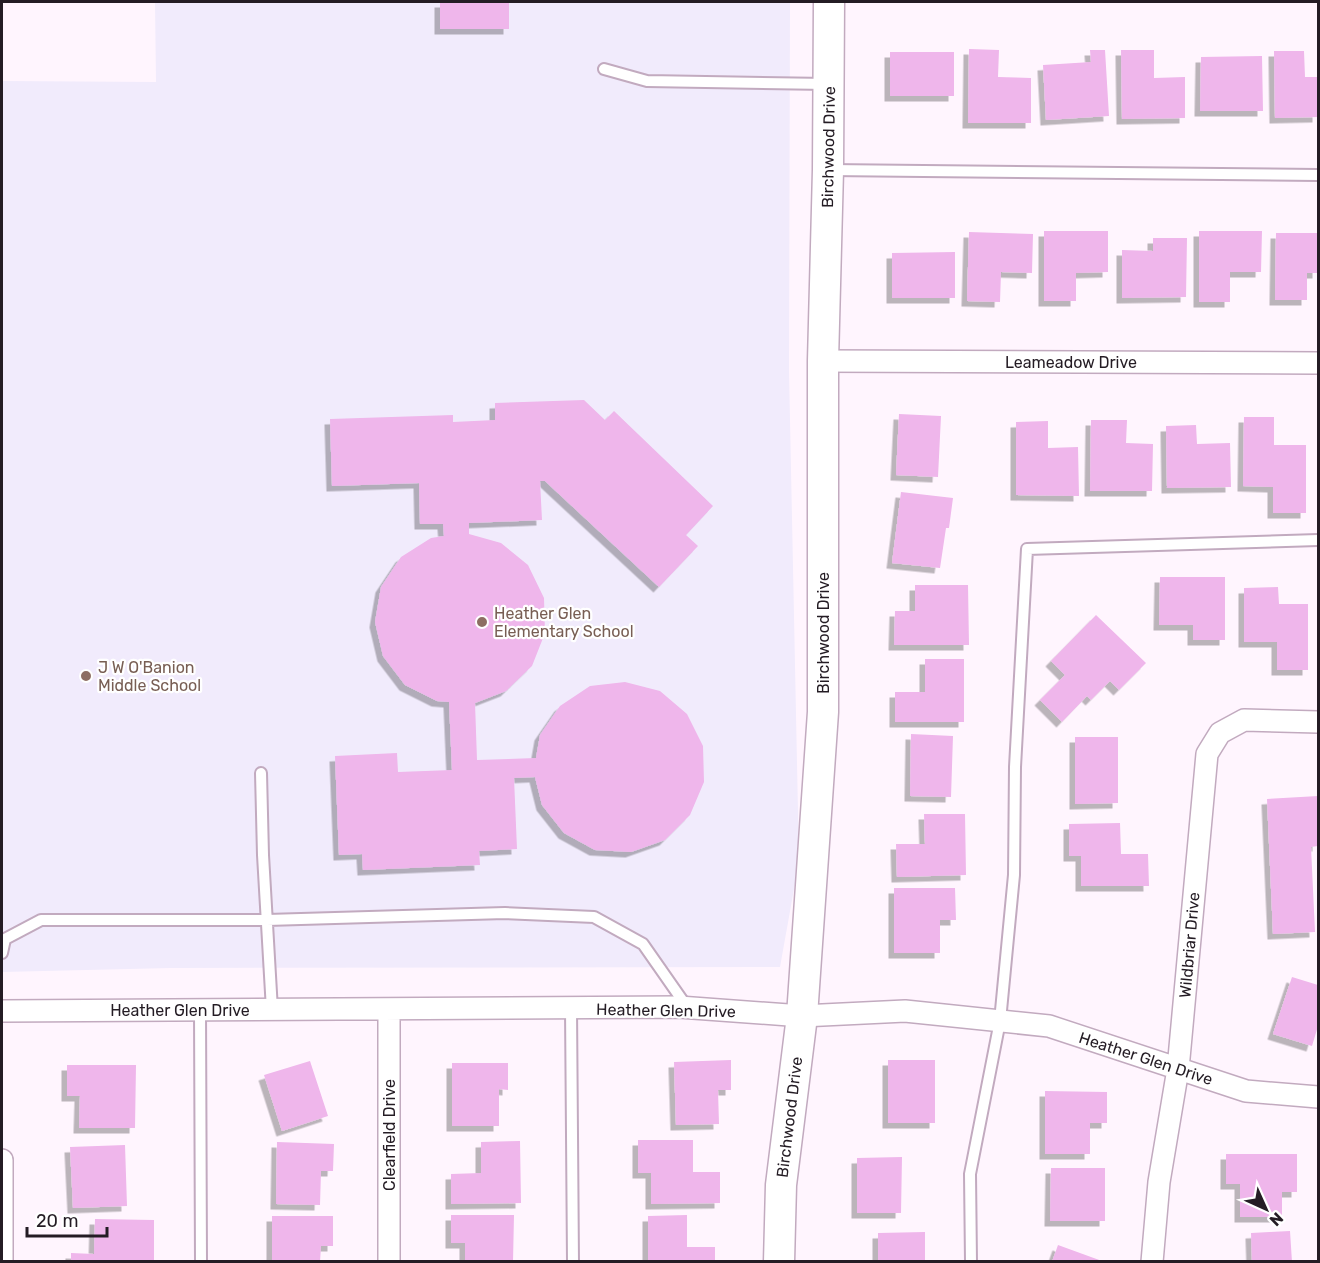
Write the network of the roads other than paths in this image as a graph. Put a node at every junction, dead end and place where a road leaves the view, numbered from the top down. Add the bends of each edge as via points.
1 (829, 2) edge
2 (604, 69) dead end
3 (828, 84) junction
4 (828, 170) junction
5 (1318, 175) edge
6 (823, 361) junction
7 (1318, 363) edge
8 (1318, 540) edge
9 (1318, 722) edge
10 (261, 773) dead end
11 (267, 920) junction
12 (2, 953) edge
13 (572, 1008) junction
14 (687, 1008) junction
15 (200, 1010) junction
16 (272, 1010) junction
17 (389, 1010) junction
18 (2, 1011) edge
19 (802, 1016) junction
20 (1000, 1021) junction
21 (1178, 1069) junction
22 (1318, 1097) edge
23 (2, 1160) edge
24 (3, 1262) edge
25 (201, 1262) edge
26 (389, 1262) edge
27 (573, 1262) edge
28 (779, 1262) edge
29 (971, 1262) edge
30 (1152, 1262) edge

1 - 3 street, Birchwood Drive
2 - 3 lane via 646,81
3 - 4 street, Birchwood Drive
4 - 5 lane
4 - 6 street, Birchwood Drive
6 - 7 street, Leameadow Drive
6 - 19 street, Birchwood Drive via 824,712
8 - 20 lane via 1027,549 1015,767 1014,875
9 - 21 street, Wildbriar Drive via 1244,720 1220,733 1207,753
10 - 11 lane
11 - 12 lane via 41,920 5,939
11 - 14 lane via 506,913 594,917 643,944
11 - 16 lane
13 - 14 street, Heather Glen Drive
13 - 17 street, Heather Glen Drive
13 - 27 lane
14 - 19 street, Heather Glen Drive
15 - 16 street, Heather Glen Drive
15 - 18 street, Heather Glen Drive
15 - 25 lane
16 - 17 street, Heather Glen Drive
17 - 26 street, Clearfield Drive
19 - 20 street, Heather Glen Drive via 905,1011
19 - 28 street, Birchwood Drive via 781,1185
20 - 21 street, Heather Glen Drive via 1049,1026
20 - 29 lane via 970,1174
21 - 22 street, Heather Glen Drive via 1246,1091
21 - 30 street, Wildbriar Drive via 1158,1182
23 - 24 street

